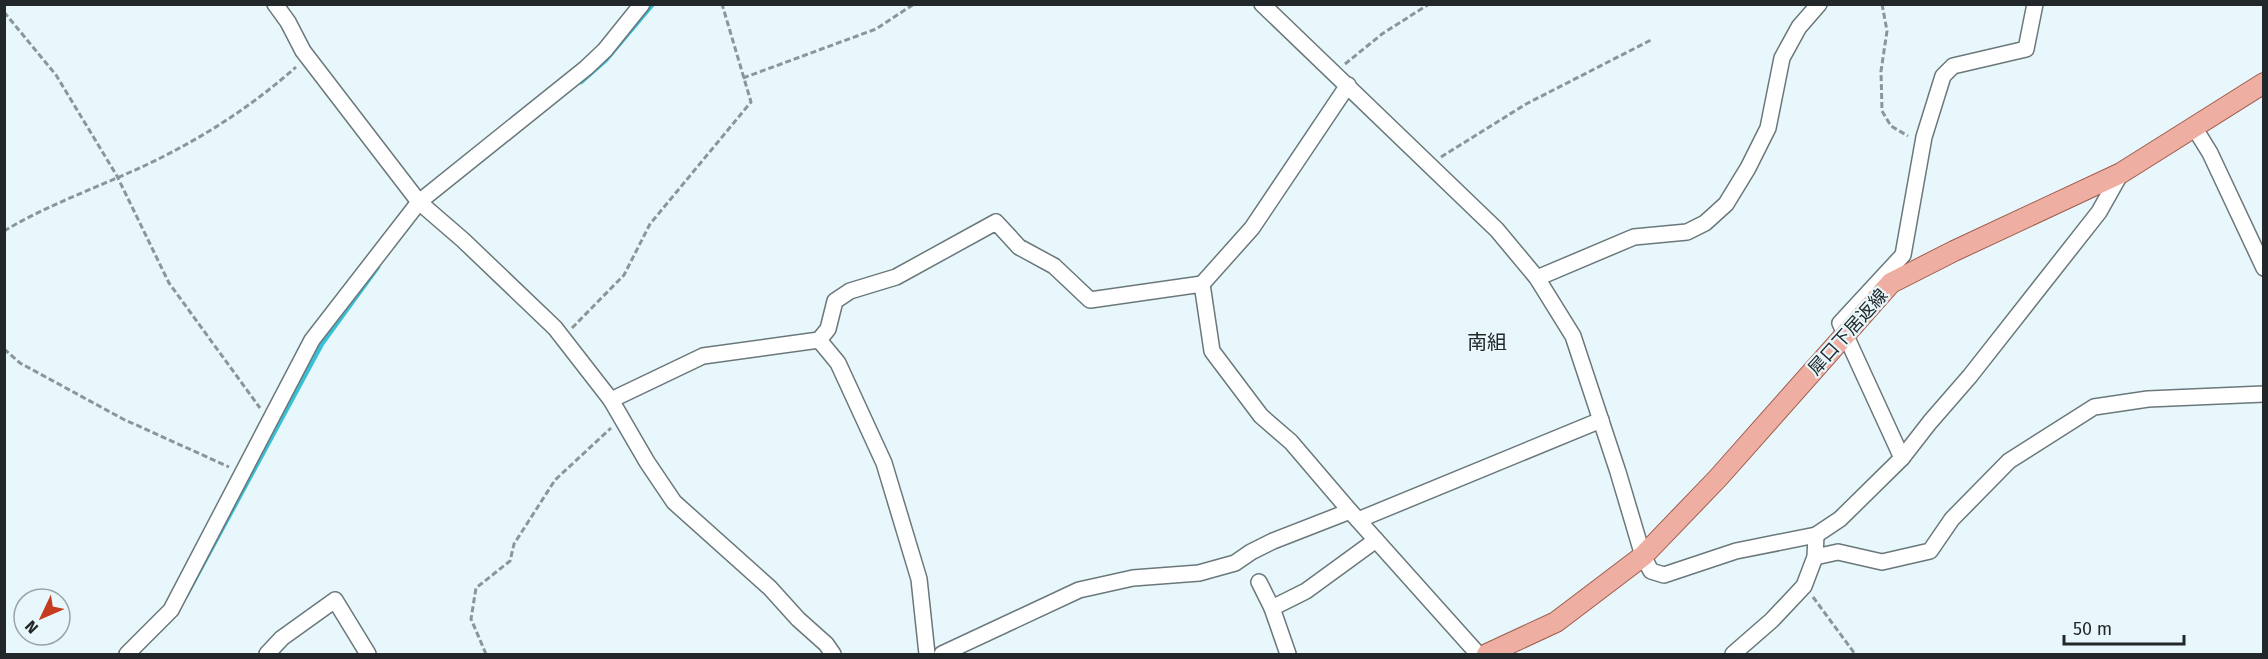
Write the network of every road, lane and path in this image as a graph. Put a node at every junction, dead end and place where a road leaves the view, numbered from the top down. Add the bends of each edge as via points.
1 (275, 4) edge
2 (642, 4) edge
3 (722, 4) edge
4 (914, 4) edge
5 (1262, 4) edge
6 (1429, 4) edge
7 (1819, 4) edge
8 (1882, 4) edge
9 (2035, 4) edge
10 (4, 12) edge
11 (1651, 40) dead end
12 (308, 56) junction
13 (1335, 72) junction
14 (743, 78) junction
15 (2264, 83) edge
16 (1348, 85) junction
17 (2194, 127) junction
18 (1922, 146) junction
19 (1429, 164) junction
20 (2121, 173) junction
21 (117, 176) junction
22 (419, 202) junction
23 (4, 231) edge
24 (2264, 268) edge
25 (1537, 278) junction
26 (1202, 284) junction
27 (1846, 334) junction
28 (563, 338) junction
29 (819, 340) junction
30 (4, 349) edge
31 (2264, 394) edge
32 (611, 400) junction
33 (622, 418) junction
34 (1601, 420) junction
35 (270, 422) junction
36 (1902, 458) junction
37 (244, 474) junction
38 (1354, 516) junction
39 (1816, 535) junction
40 (1376, 540) junction
41 (1643, 556) junction
42 (1815, 557) junction
43 (1259, 582) dead end
44 (1804, 586) junction
45 (1272, 608) junction
46 (127, 654) edge
47 (267, 654) edge
48 (368, 654) edge
49 (486, 654) edge
50 (833, 654) edge
51 (927, 654) edge
52 (942, 654) edge
53 (1288, 654) edge
54 (1478, 654) edge
55 (1487, 654) edge
56 (1733, 654) edge
57 (1855, 654) edge

1 - 12 street
2 - 22 street via 586,68
3 - 14 path
4 - 14 path via 876,29
5 - 13 street
6 - 13 path via 1382,34
7 - 25 street via 1798,27 1782,58 1768,128 1726,204 1705,223 1687,232 1635,237
8 - 18 path via 1887,31 1881,72 1882,111 1892,126
9 - 18 street via 2026,49 1953,66 1943,76
10 - 21 path via 56,75
11 - 19 path via 1526,104
12 - 21 path via 229,121
12 - 22 street
13 - 16 street
14 - 28 path via 751,102 650,224 624,274
15 - 17 main road, 犀口下居返線
16 - 19 street
16 - 26 street via 1252,228
17 - 20 main road, 犀口下居返線
17 - 24 street
18 - 27 street via 1903,255 1840,322
19 - 25 street via 1497,230
20 - 27 main road, 犀口下居返線 via 1891,283
20 - 36 street via 2099,212
21 - 23 path
21 - 35 path via 169,283
22 - 28 street
22 - 35 street via 312,340
25 - 34 street via 1573,336
26 - 29 street via 1090,300 1054,266 1019,247 996,222 896,277 850,291 835,301 828,328
26 - 38 street via 1212,351 1261,416 1291,442
27 - 36 street
27 - 41 main road, 犀口下居返線
28 - 32 street
29 - 32 street via 703,356
29 - 51 street via 838,363 884,463 919,579
30 - 37 path via 20,363 123,419
31 - 42 street via 2148,399 2094,407 2009,461 1952,519 1929,551 1882,562 1838,552
32 - 33 street
33 - 49 path via 555,480 514,544 510,561 476,588 471,619
33 - 50 street via 674,502 770,588
34 - 38 street
34 - 41 street
35 - 37 street
36 - 39 street via 1840,519
37 - 46 street via 171,610
38 - 40 street
38 - 52 street via 1273,541 1235,563 1199,573 1133,578 1079,590
39 - 41 street via 1736,551 1664,575 1651,571
39 - 42 street
40 - 45 street via 1306,591
40 - 54 street
41 - 55 main road, 犀口下居返線 via 1556,622
42 - 44 street
43 - 45 street
44 - 56 street
44 - 57 path
45 - 53 street
47 - 48 street via 282,638 335,600

